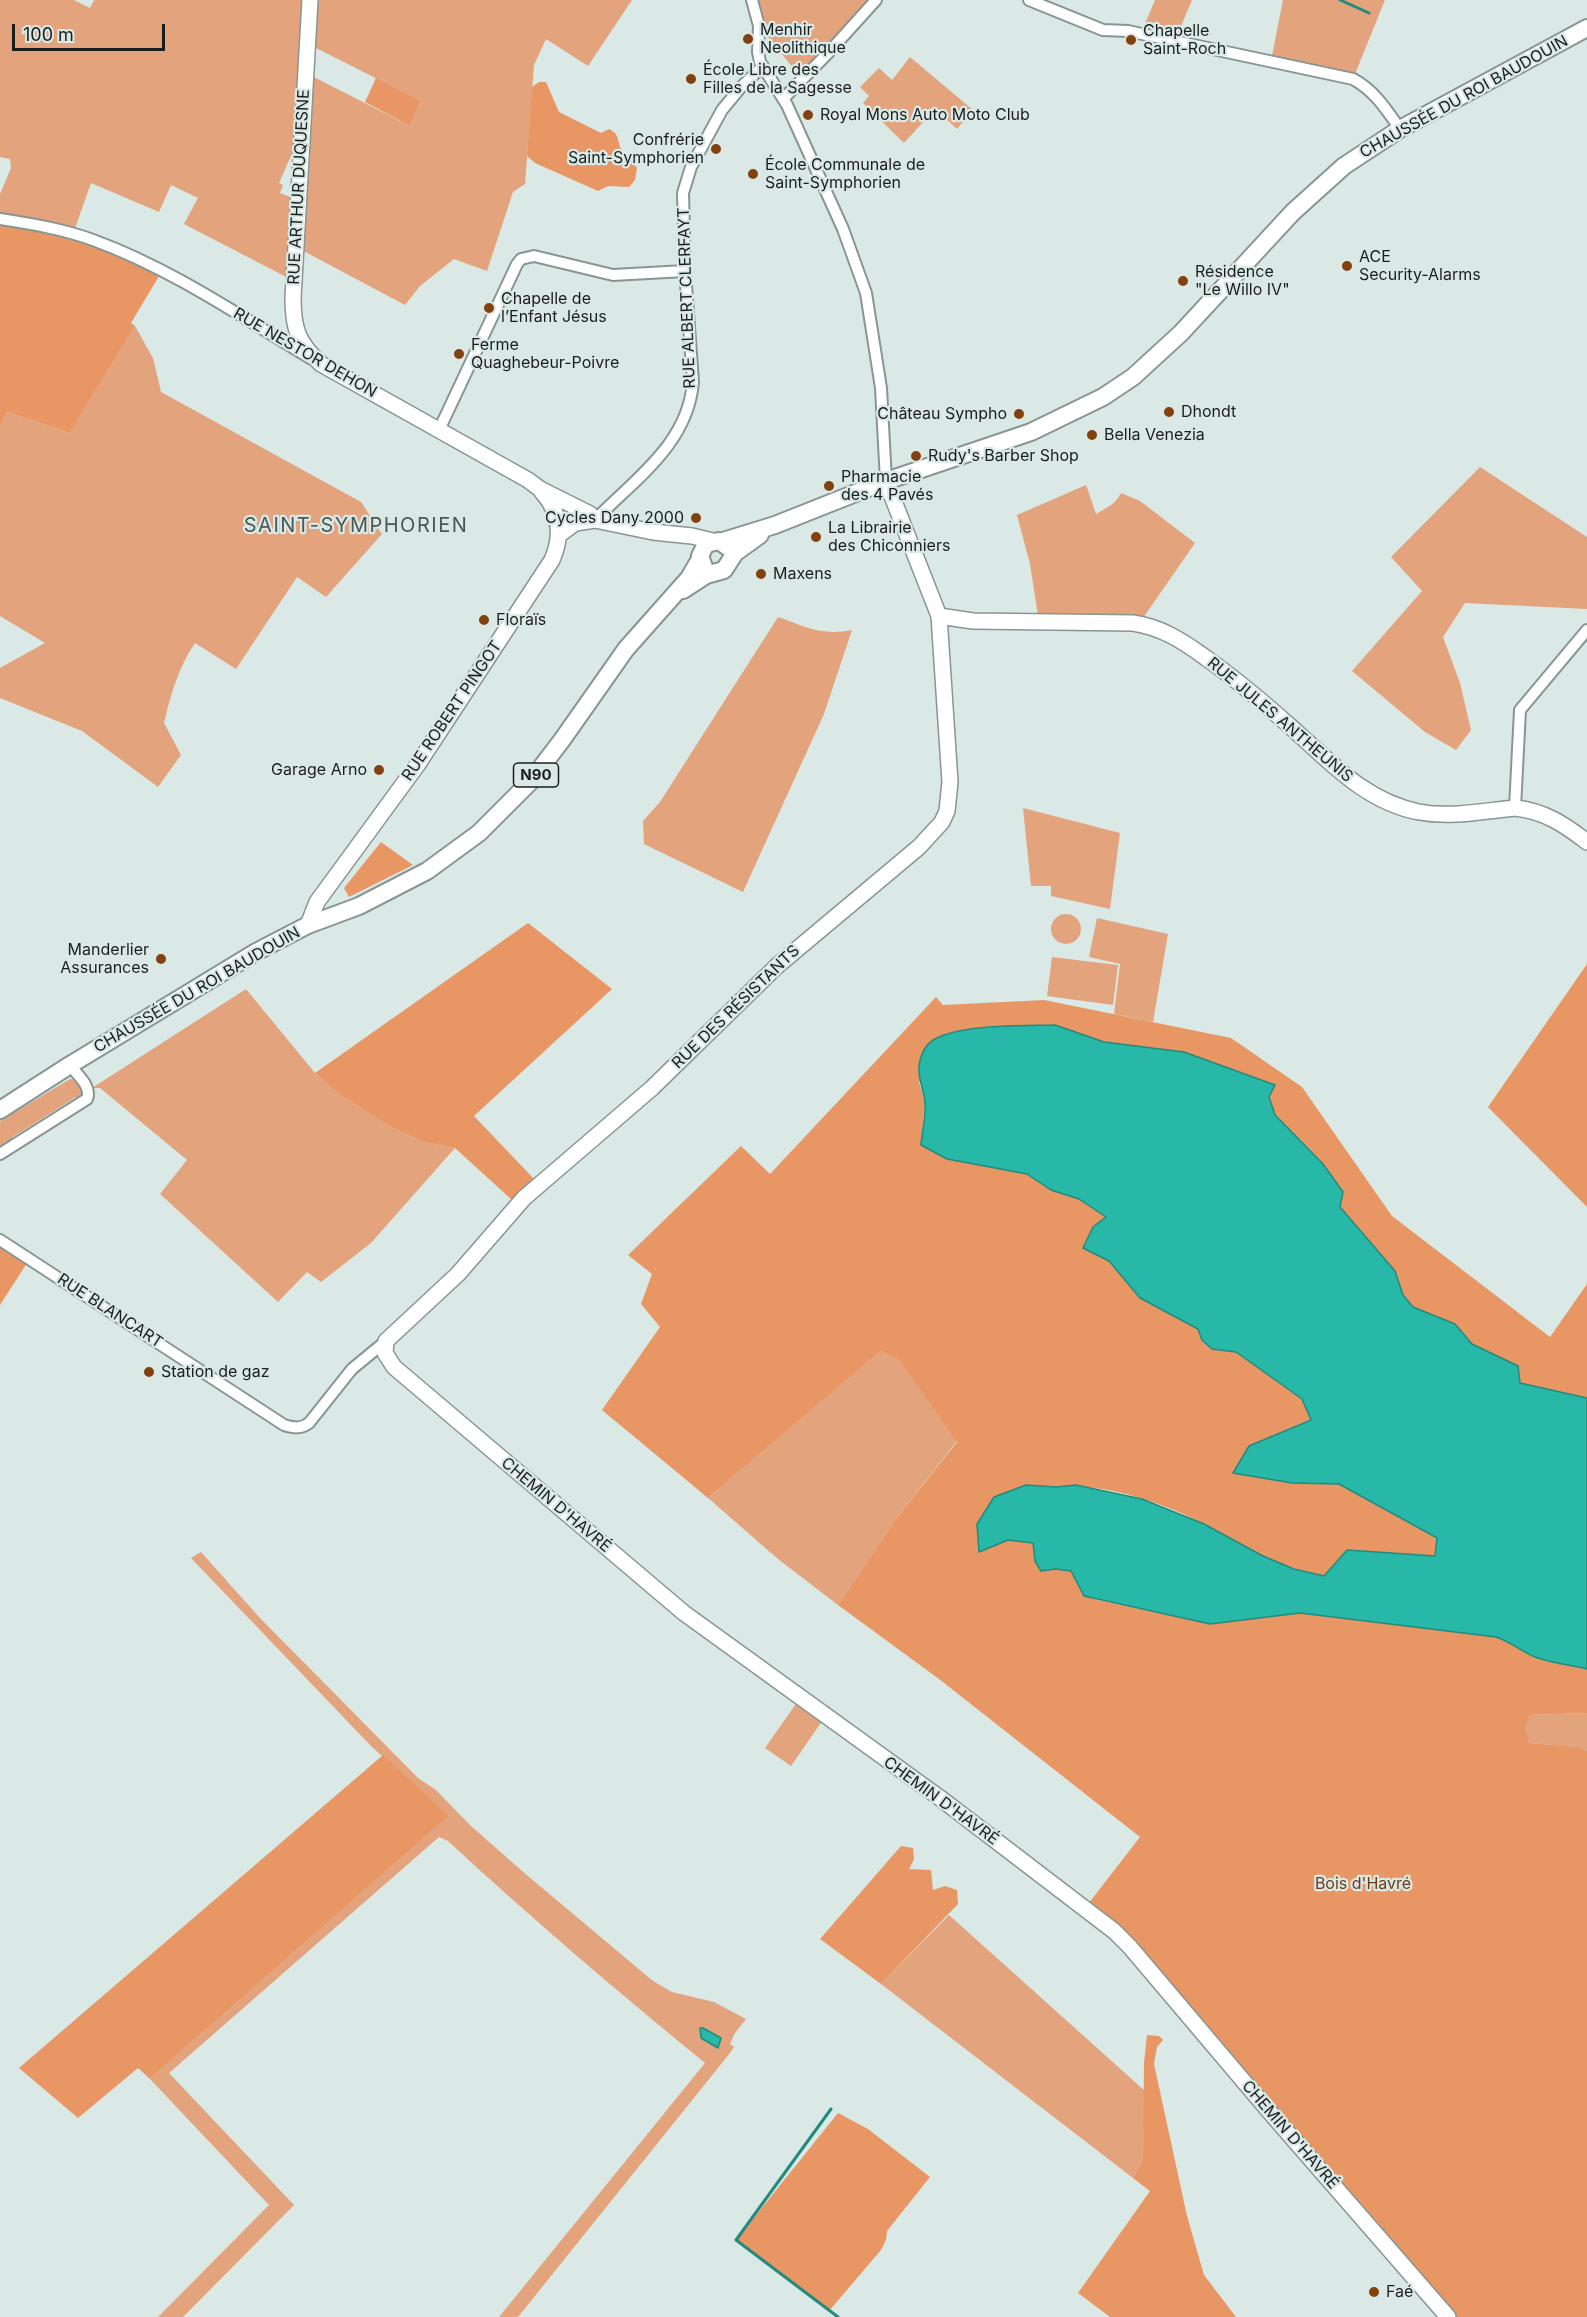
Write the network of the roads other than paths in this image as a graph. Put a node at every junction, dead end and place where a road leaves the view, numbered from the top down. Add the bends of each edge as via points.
1 (310, 0) edge
2 (752, 0) edge
3 (876, 0) edge
4 (1029, 0) edge
5 (1587, 28) edge
6 (763, 66) junction
7 (784, 98) junction
8 (1400, 129) junction
9 (0, 219) edge
10 (685, 271) junction
11 (321, 364) junction
12 (439, 430) junction
13 (886, 481) junction
14 (540, 489) junction
15 (595, 520) junction
16 (776, 525) junction
17 (559, 535) junction
18 (681, 537) junction
19 (717, 541) junction
20 (700, 558) junction
21 (731, 560) junction
22 (718, 572) junction
23 (671, 600) junction
24 (939, 616) junction
25 (1587, 630) edge
26 (1515, 808) junction
27 (1587, 842) edge
28 (308, 926) junction
29 (70, 1065) junction
30 (0, 1110) edge
31 (0, 1154) edge
32 (0, 1240) edge
33 (386, 1341) junction
34 (1448, 2317) edge

1 - 11 street, RUE ARTHUR DUQUESNE via 293,311 302,344
2 - 6 street
3 - 7 street
4 - 8 street via 1103,30 1353,79 1370,89
5 - 8 main road, CHAUSSÉE DU ROI BAUDOUIN
6 - 7 street
6 - 10 street, RUE ALBERT CLERFAYT via 722,110 691,167 683,193
7 - 13 street via 843,229 866,293 881,388
8 - 13 main road, CHAUSSÉE DU ROI BAUDOUIN via 1320,186 1181,333 1122,385 1046,426
9 - 11 street, RUE NESTOR DEHON via 60,230 114,248 188,285
10 - 12 street via 613,275 534,256 521,259
10 - 15 street, RUE ALBERT CLERFAYT via 693,382 686,414 657,461
11 - 12 street, RUE NESTOR DEHON
12 - 14 street, RUE NESTOR DEHON
13 - 16 main road, CHAUSSÉE DU ROI BAUDOUIN
13 - 24 street
14 - 15 street, RUE NESTOR DEHON
14 - 17 street via 554,509
15 - 17 street, RUE NESTOR DEHON via 575,523
15 - 18 street, RUE NESTOR DEHON
16 - 19 main road, CHAUSSÉE DU ROI BAUDOUIN
16 - 21 main road, CHAUSSÉE DU ROI BAUDOUIN via 742,547
17 - 28 street, RUE ROBERT PINGOT via 546,570 418,764 317,902
18 - 19 street, RUE NESTOR DEHON
18 - 20 street
19 - 20 main road via 704,546
19 - 21 main road via 728,548
20 - 22 main road via 706,569
20 - 23 main road, CHAUSSÉE DU ROI BAUDOUIN / N90
21 - 22 main road
22 - 23 main road, CHAUSSÉE DU ROI BAUDOUIN / N90 via 700,579
23 - 28 main road, CHAUSSÉE DU ROI BAUDOUIN / N90 via 626,648 530,782 479,833 426,871 359,906
24 - 26 street, RUE JULES ANTHEUNIS via 973,621 1132,623 1156,628 1180,639 1223,670 1348,778 1381,799 1440,815
24 - 33 street, RUE DES RÉSISTANTS via 950,782 942,822 919,847 777,966 652,1088 524,1198 450,1281
25 - 26 street via 1520,710
26 - 27 street, RUE JULES ANTHEUNIS via 1550,817
28 - 29 main road, CHAUSSÉE DU ROI BAUDOUIN / N90 via 256,951
29 - 30 main road, CHAUSSÉE DU ROI BAUDOUIN / N90
29 - 31 street via 88,1088 87,1099
32 - 33 street, RUE BLANCART via 294,1428 305,1426 352,1369
33 - 34 street, CHEMIN D'HAVRÉ via 385,1353 394,1367 684,1613 940,1798 1114,1931

